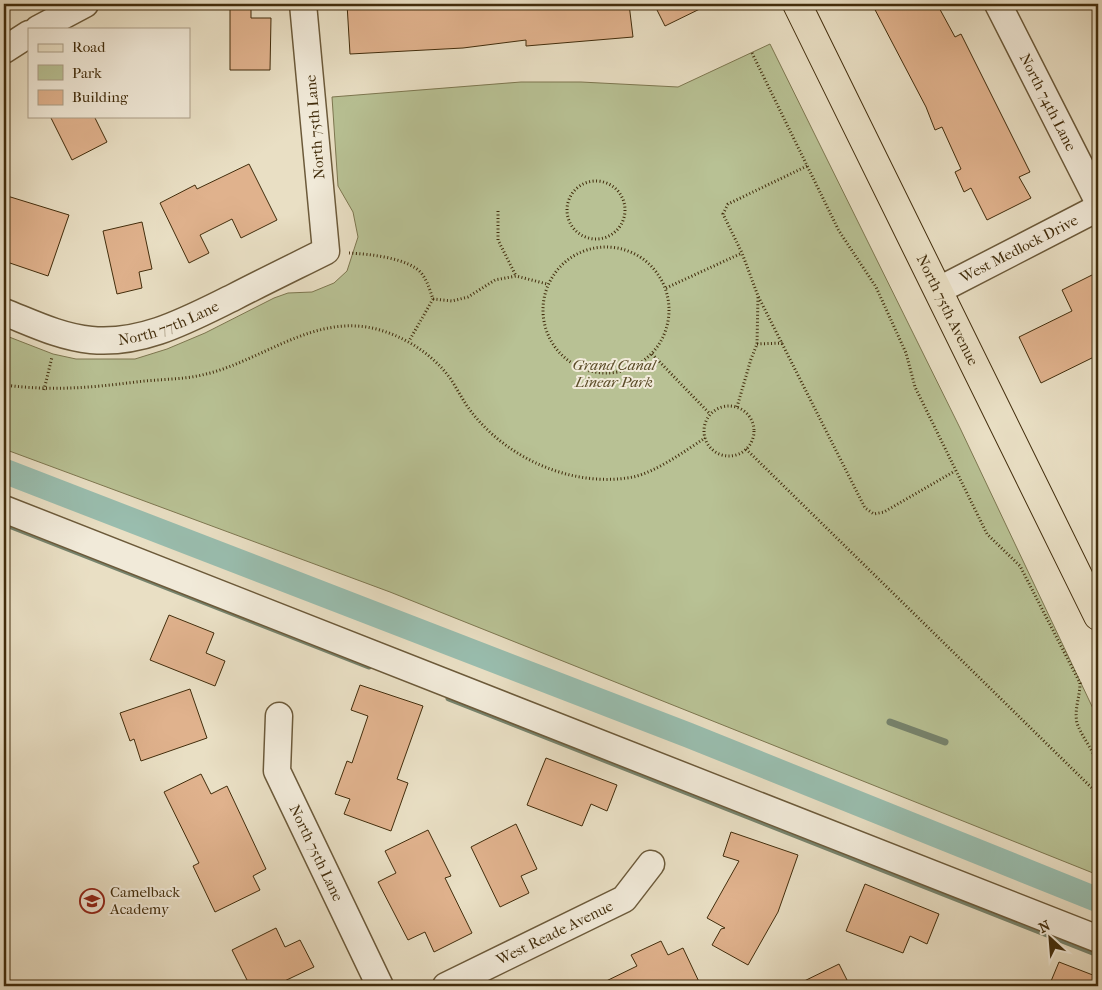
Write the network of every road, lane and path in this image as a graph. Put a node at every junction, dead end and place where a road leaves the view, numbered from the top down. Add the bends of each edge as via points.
1 (86, 4) edge
2 (304, 4) edge
3 (796, 4) edge
4 (998, 4) edge
5 (40, 28) edge
6 (28, 35) edge
7 (4, 50) edge
8 (752, 53) dead end
9 (807, 166) junction
10 (1098, 201) edge
11 (1098, 208) edge
12 (498, 211) dead end
13 (602, 239) junction
14 (603, 247) junction
15 (326, 251) junction
16 (742, 253) junction
17 (516, 276) junction
18 (547, 284) junction
19 (666, 288) junction
20 (939, 290) junction
21 (758, 296) junction
22 (433, 299) junction
23 (4, 312) edge
24 (58, 333) junction
25 (409, 341) junction
26 (784, 342) junction
27 (758, 344) junction
28 (652, 354) junction
29 (4, 385) edge
30 (44, 390) junction
31 (737, 407) junction
32 (710, 414) junction
33 (705, 438) junction
34 (746, 449) junction
35 (955, 472) junction
36 (4, 509) edge
37 (1096, 606) edge
38 (279, 716) dead end
39 (1098, 766) edge
40 (1098, 794) edge
41 (651, 864) dead end
42 (1098, 939) edge
43 (380, 986) edge
44 (446, 986) edge

1 - 5 street
2 - 15 street, North 75th Lane
3 - 20 main road, North 75th Avenue
4 - 10 street, North 74th Lane
6 - 7 street
8 - 9 path
9 - 16 path via 728,204 723,214
9 - 35 path via 839,231 876,286 906,352 915,387
11 - 20 street, West Medlock Drive
12 - 17 path via 498,240
13 - 13 path via 618,230 624,221 624,202 617,190 607,183 593,181 577,188 567,209 570,223 577,232 585,237
13 - 14 path
14 - 18 path via 572,257
14 - 19 path via 620,248 644,259
15 - 22 path via 368,254 411,264 422,274
15 - 24 street, North 77th Lane via 181,323 154,333 114,340 91,340
16 - 19 path
16 - 21 path
17 - 18 path
17 - 22 path via 496,280 468,297 452,301
18 - 28 path via 543,318 547,334 554,347 572,364 591,372 609,374 629,370
19 - 28 path via 668,324
20 - 37 main road, North 75th Avenue
21 - 26 path
21 - 27 path
22 - 25 path
23 - 24 street, North 77th Lane
24 - 30 path
25 - 30 path via 378,330 347,326 318,329 236,365 201,376 108,387
25 - 33 path via 449,377 473,415 495,438 527,459 559,472 594,479 634,477 665,463
26 - 27 path
26 - 35 path via 865,508 874,514 884,512
27 - 31 path
28 - 32 path
29 - 30 path
31 - 32 path via 722,407
31 - 34 path via 753,425 751,442
32 - 33 path via 704,430
33 - 34 path via 709,446 723,455 731,456
34 - 40 path
35 - 39 path via 987,534 1020,566 1080,683 1075,712 1078,725 1096,754
36 - 42 street
38 - 43 street, North 75th Lane via 277,771
41 - 44 street, West Reade Avenue via 624,899

